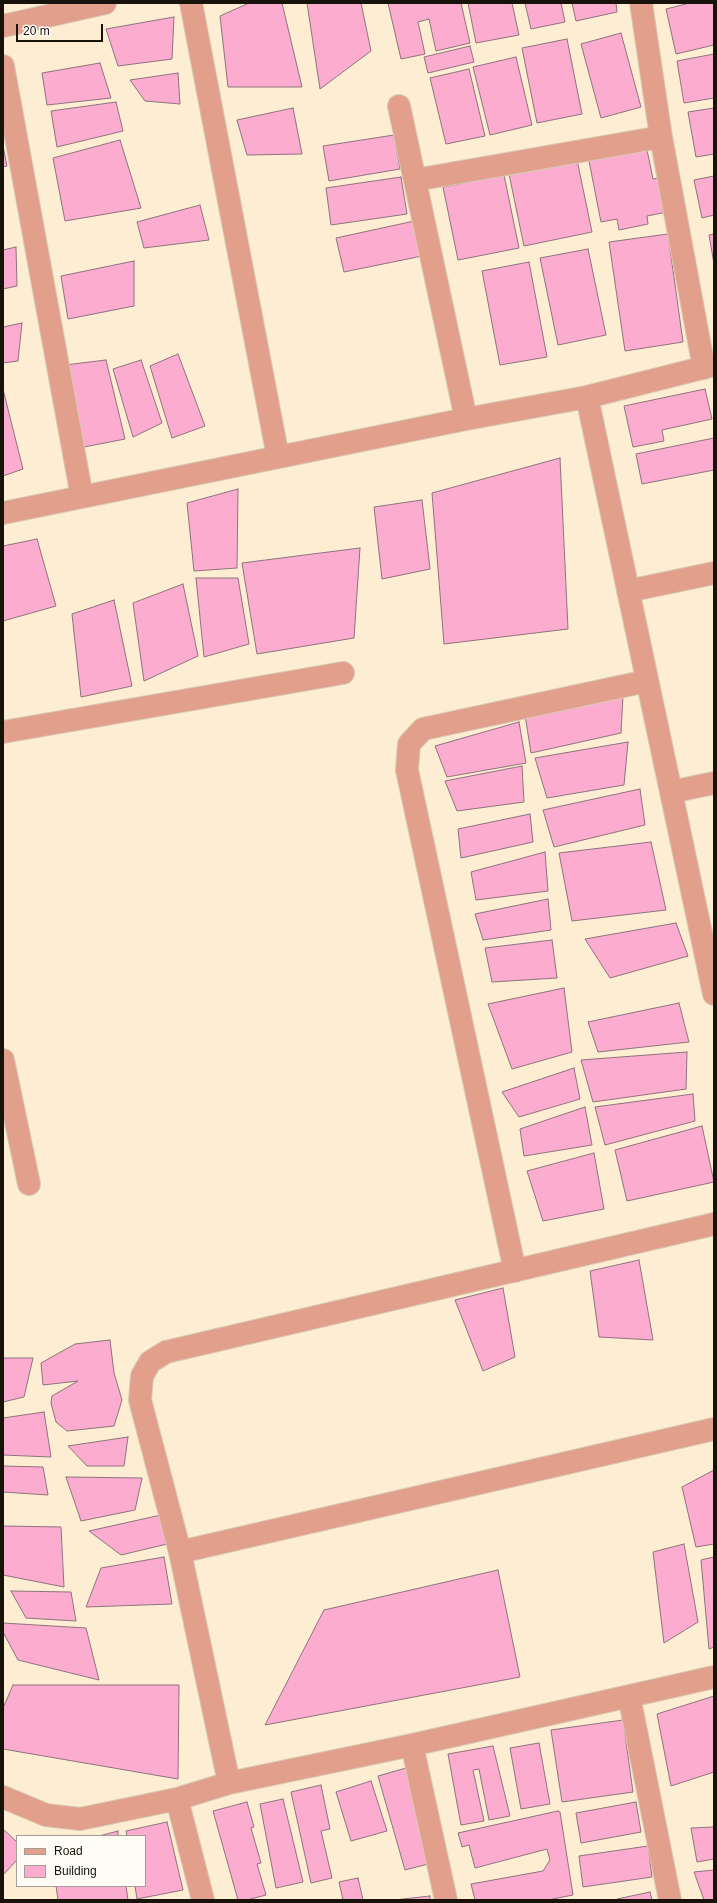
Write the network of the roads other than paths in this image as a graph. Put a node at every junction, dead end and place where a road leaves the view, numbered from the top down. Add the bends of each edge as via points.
1 (105, 3) edge
2 (191, 3) edge
3 (641, 3) edge
4 (3, 26) edge
5 (3, 66) edge
6 (399, 106) dead end
7 (661, 137) junction
8 (415, 180) junction
9 (709, 367) edge
10 (587, 397) junction
11 (466, 419) junction
12 (278, 456) junction
13 (82, 497) junction
14 (3, 513) edge
15 (714, 573) edge
16 (628, 591) junction
17 (343, 673) dead end
18 (647, 681) junction
19 (3, 732) edge
20 (714, 783) edge
21 (671, 792) junction
22 (714, 990) edge
23 (3, 1060) edge
24 (29, 1184) dead end
25 (714, 1224) edge
26 (515, 1271) junction
27 (714, 1429) edge
28 (180, 1552) junction
29 (714, 1677) edge
30 (629, 1696) junction
31 (412, 1745) junction
32 (229, 1783) junction
33 (3, 1796) edge
34 (177, 1798) junction
35 (203, 1900) edge
36 (446, 1900) edge
37 (670, 1900) edge

1 - 4 street
2 - 12 street
3 - 7 street
5 - 13 street
6 - 8 street
7 - 8 street
7 - 9 street
8 - 11 street
9 - 10 street
10 - 11 street
10 - 16 street
11 - 12 street
12 - 13 street
13 - 14 street
15 - 16 street
16 - 18 street
17 - 19 street
18 - 21 street
18 - 26 street via 423,729 408,744 407,770
20 - 21 street
21 - 22 street
23 - 24 street
25 - 26 street
26 - 28 street via 166,1352 150,1362 142,1376 140,1400
27 - 28 street
28 - 32 street
29 - 30 street
30 - 31 street
30 - 37 street
31 - 32 street
31 - 36 street
32 - 34 street
33 - 34 street via 46,1815 80,1819
34 - 35 street

